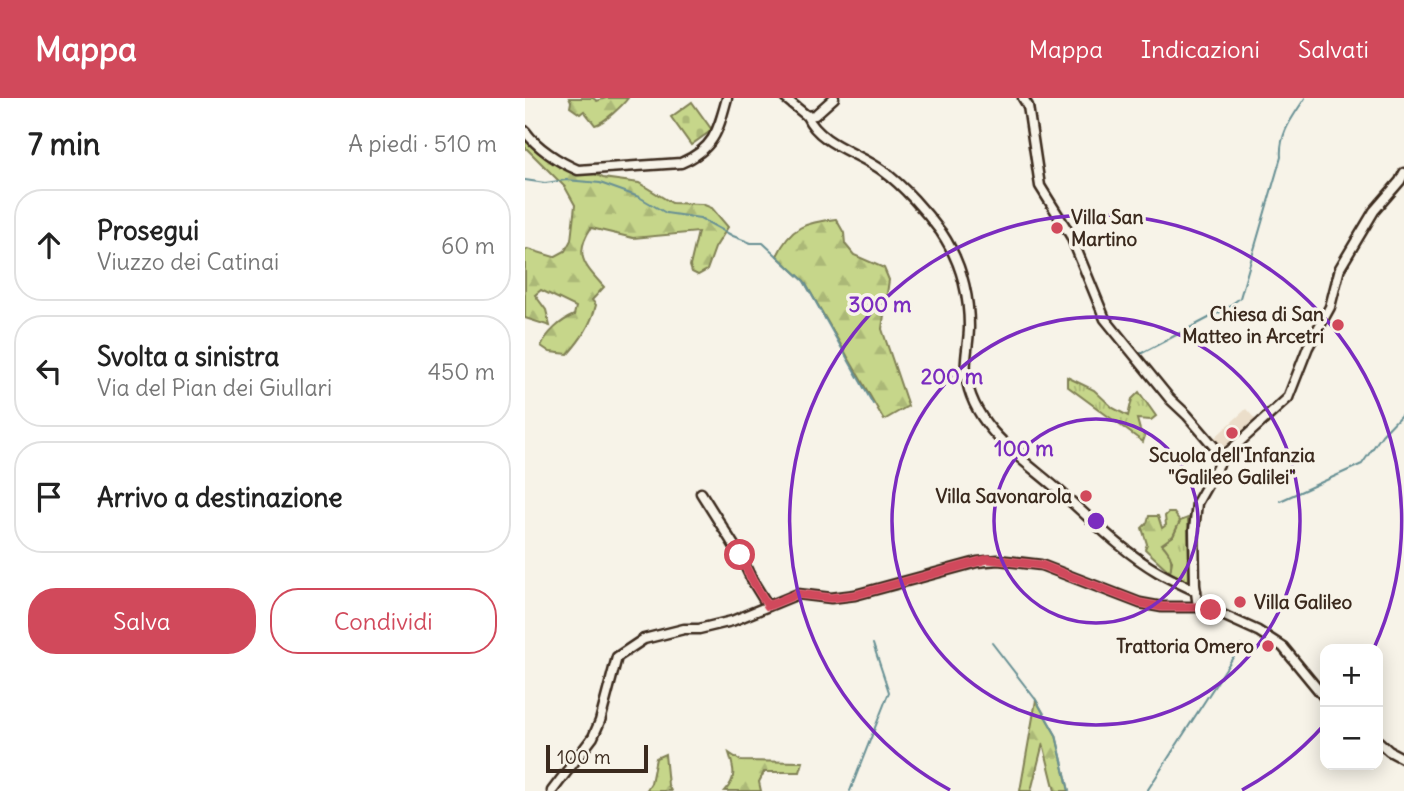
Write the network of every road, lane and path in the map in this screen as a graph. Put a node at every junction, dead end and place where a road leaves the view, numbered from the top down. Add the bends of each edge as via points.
1 (726, 98) edge
2 (785, 98) edge
3 (834, 98) edge
4 (1023, 98) edge
5 (807, 116) junction
6 (525, 131) edge
7 (1404, 173) edge
8 (1223, 457) junction
9 (701, 493) dead end
10 (1196, 591) junction
11 (768, 606) junction
12 (1198, 607) junction
13 (1320, 692) edge
14 (1383, 746) edge
15 (1404, 759) edge
16 (552, 791) edge

1 - 6 street via 709,146 681,163 578,170
2 - 5 street
3 - 5 street via 815,115
4 - 8 street via 1041,186 1070,236 1105,319
5 - 10 street via 840,147 885,172 933,221 952,250 964,278 969,326 965,373 985,421 1023,464 1101,529 1157,572
7 - 8 street via 1363,227 1340,268 1330,307 1287,398
8 - 10 street via 1197,503
9 - 11 street
10 - 12 street
11 - 12 street via 797,594 855,595 988,559 1041,565 1140,603
11 - 16 street via 707,628 644,639 626,649 616,660 593,737
12 - 13 street via 1275,641
14 - 15 street

